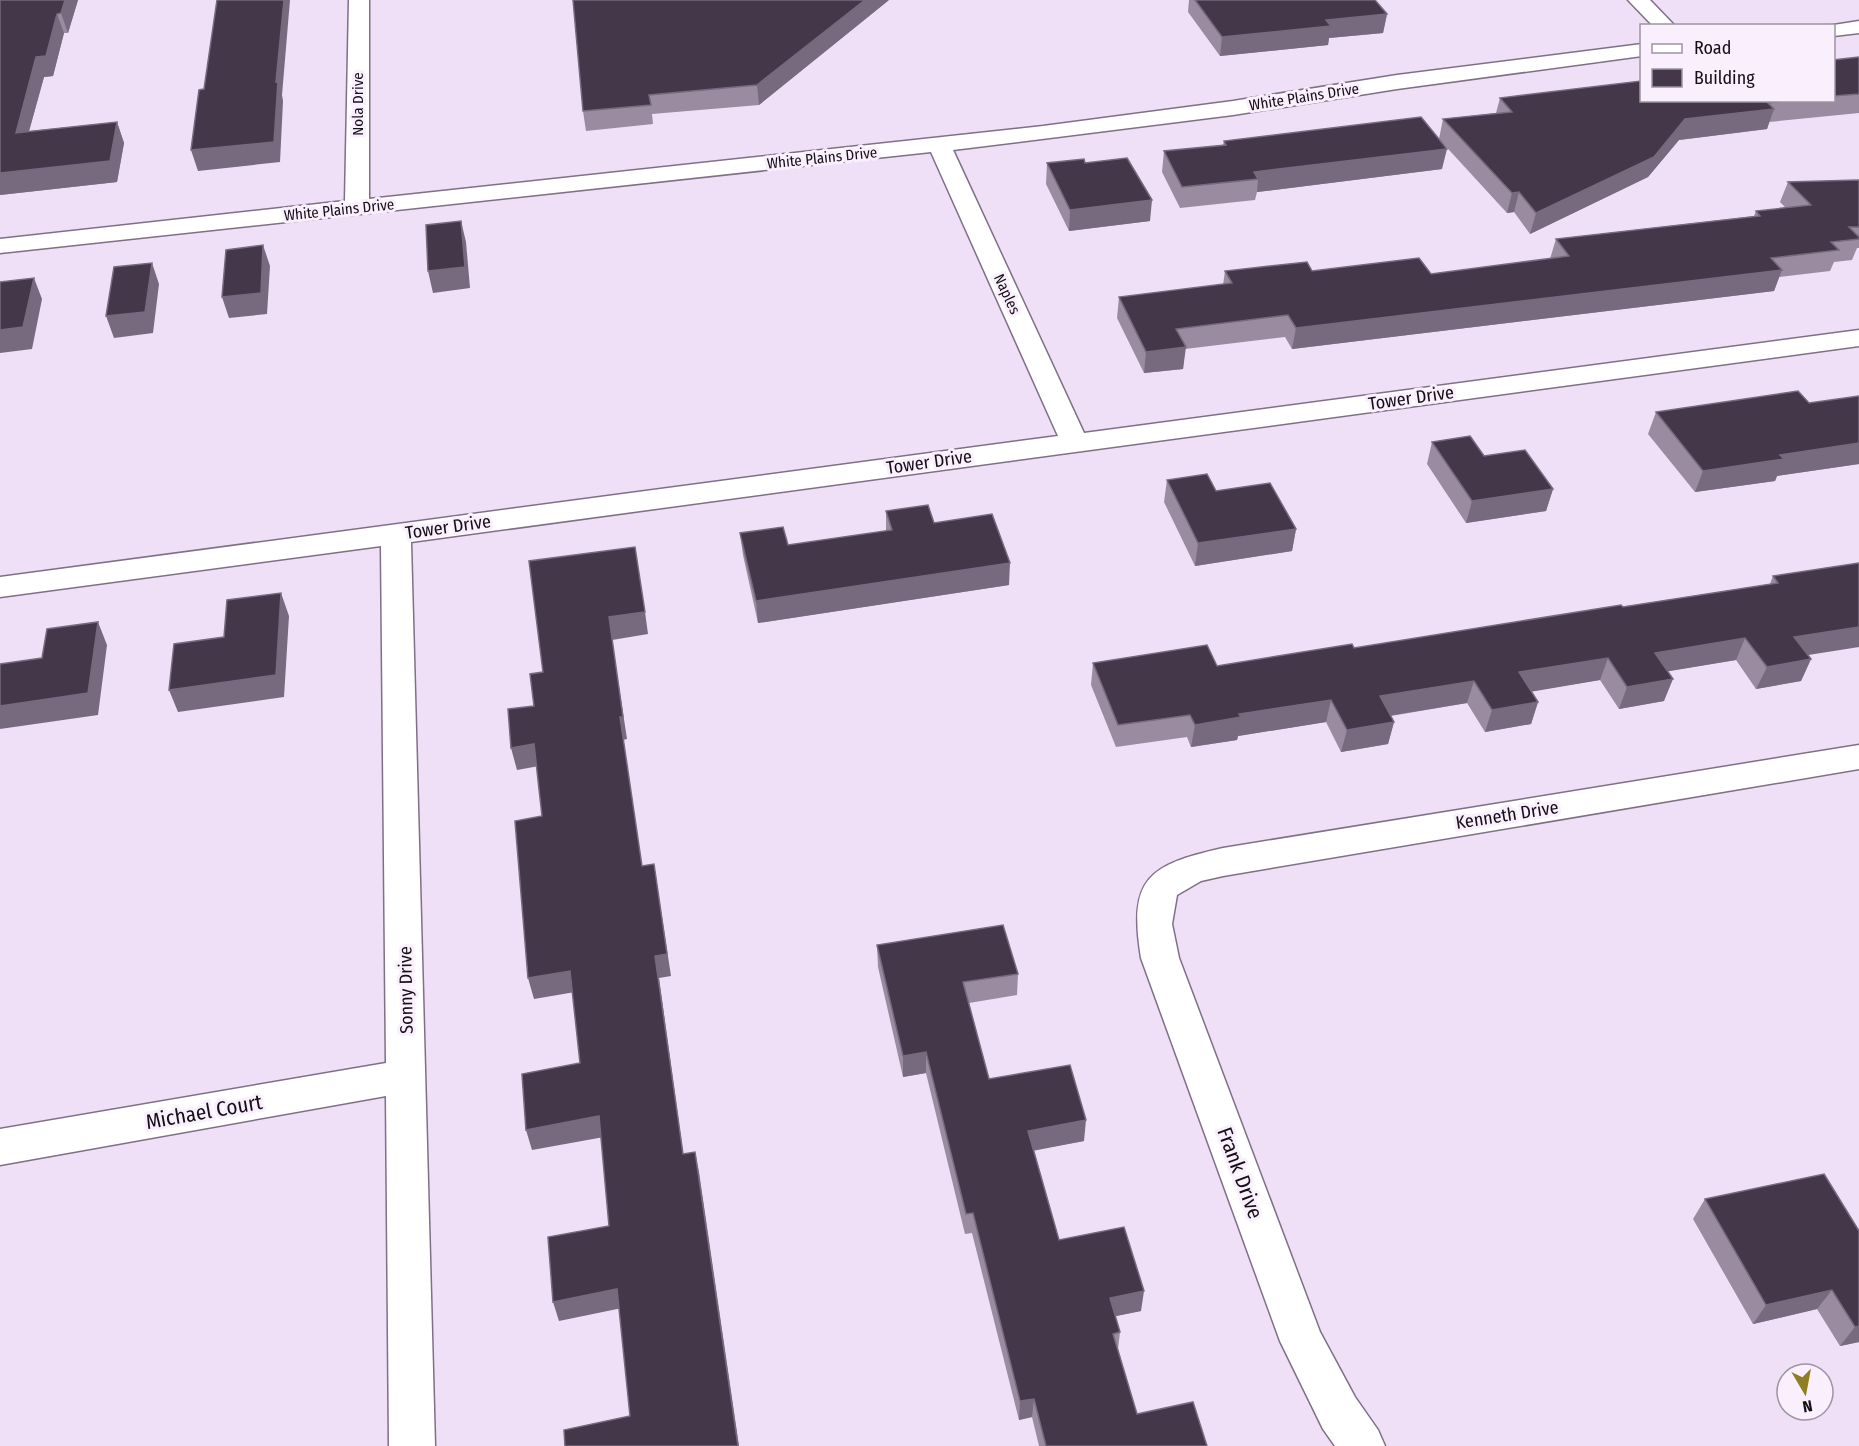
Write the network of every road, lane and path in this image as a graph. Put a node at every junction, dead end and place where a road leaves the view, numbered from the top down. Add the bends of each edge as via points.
1 (358, 0) edge
2 (1638, 0) edge
3 (1663, 24) edge
4 (1859, 27) edge
5 (1835, 30) edge
6 (1640, 50) edge
7 (939, 145) junction
8 (357, 209) junction
9 (0, 246) edge
10 (1859, 338) edge
11 (1075, 443) junction
12 (396, 534) junction
13 (0, 587) edge
14 (1859, 757) edge
15 (1160, 888) joint
16 (407, 1076) junction
17 (0, 1147) edge
18 (412, 1446) edge
19 (1362, 1446) edge

1 - 8 street, Nola Drive
2 - 3 street
4 - 5 street
6 - 7 street, White Plains Drive via 1142,121
7 - 8 street, White Plains Drive
7 - 11 street, Naples
8 - 9 street, White Plains Drive
10 - 11 street, Tower Drive
11 - 12 street, Tower Drive
12 - 13 street, Tower Drive
12 - 16 street, Sonny Drive
14 - 15 street, Kenneth Drive via 1223,862 1192,869
15 - 19 street, Frank Drive via 1154,924 1160,958 1302,1341 1339,1413
16 - 17 street, Michael Court
16 - 18 street, Sonny Drive

